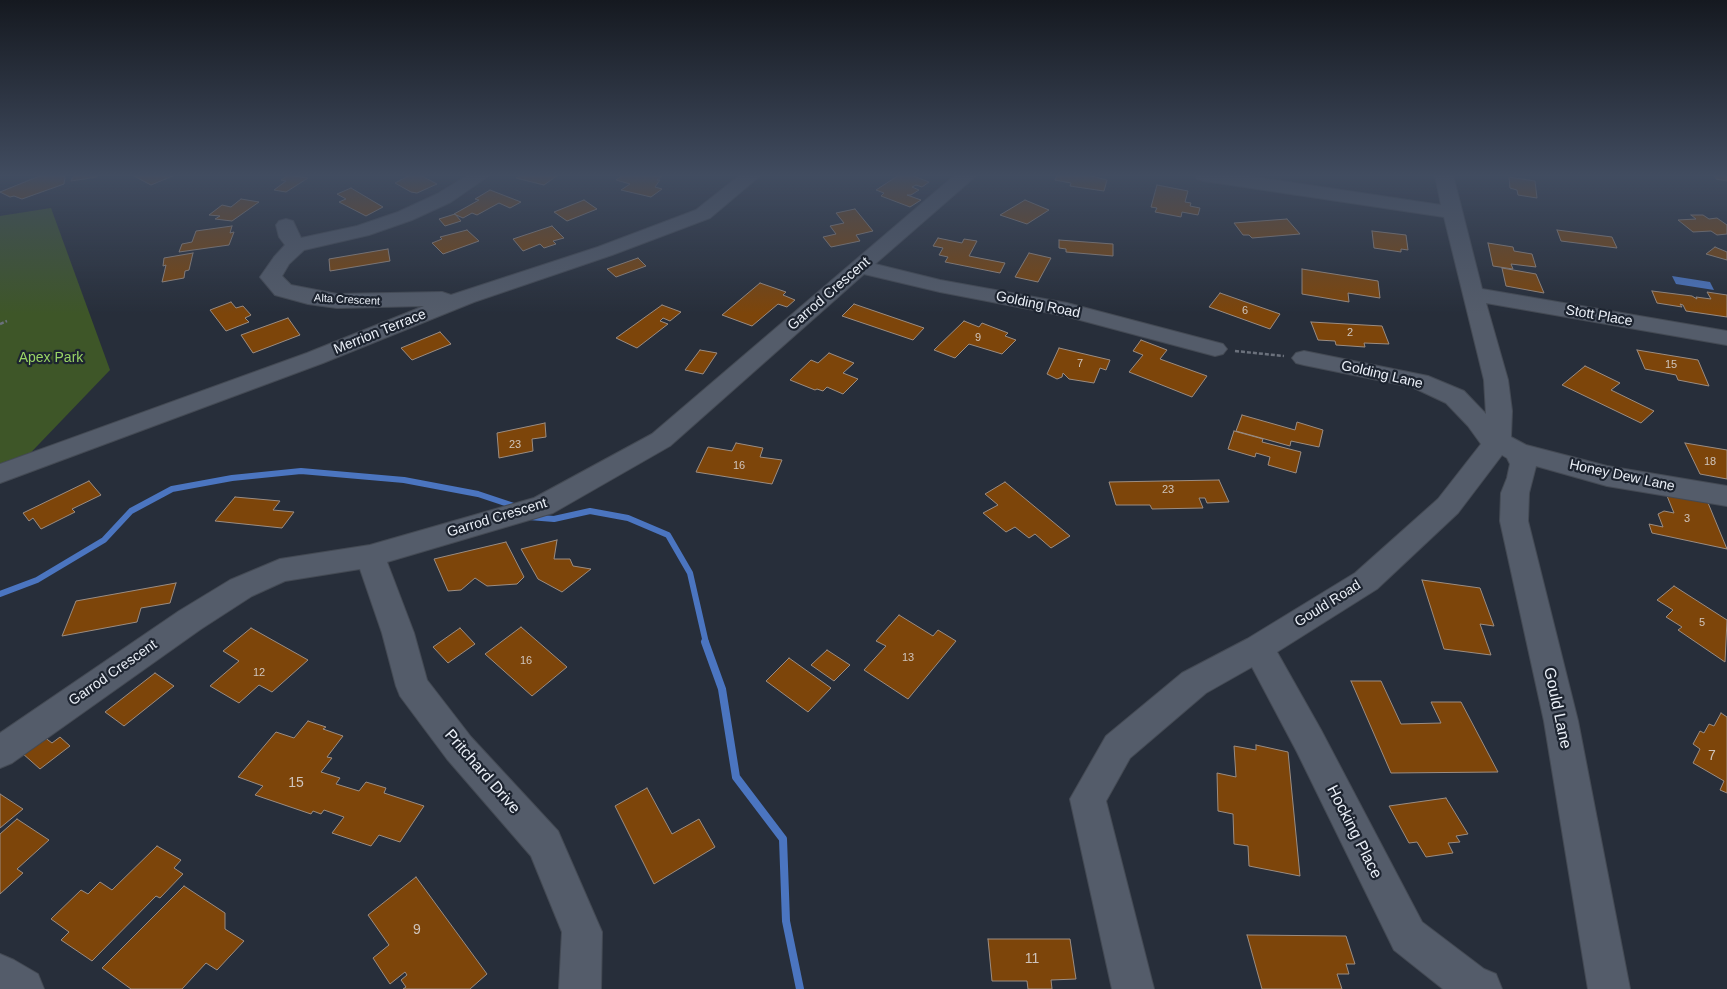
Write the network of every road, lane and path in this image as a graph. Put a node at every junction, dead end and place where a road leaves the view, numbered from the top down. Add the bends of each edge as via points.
1 (390, 221) edge
2 (684, 221) edge
3 (912, 221) edge
4 (1454, 221) edge
5 (286, 224) dead end
6 (297, 245) junction
7 (860, 267) junction
8 (1472, 294) junction
9 (466, 297) junction
10 (7, 321) dead end
11 (0, 324) edge
12 (1727, 338) edge
13 (1215, 349) joint
14 (1304, 358) joint
15 (1504, 446) junction
16 (0, 474) edge
17 (1727, 496) edge
18 (370, 556) junction
19 (1258, 648) junction
20 (0, 752) edge
21 (0, 974) edge
22 (23, 989) edge
23 (580, 989) edge
24 (1133, 989) edge
25 (1481, 989) edge
26 (1609, 989) edge

1 - 6 street via 362,231
2 - 9 street, Merrion Terrace
3 - 7 street, Garrod Crescent
4 - 8 street
5 - 6 street via 289,237
6 - 9 street, Alta Crescent via 271,276 283,290 337,301
7 - 13 street, Golding Road via 1067,310
7 - 18 street, Garrod Crescent via 661,440 543,506
8 - 12 street, Stott Place
8 - 15 street via 1496,380
9 - 16 street, Merrion Terrace via 314,358
10 - 11 path
13 - 14 path
14 - 15 street, Golding Lane via 1419,381 1455,397
15 - 17 street, Honey Dew Lane via 1607,476
15 - 19 street, Gould Road via 1448,506 1366,581
15 - 26 street, Gould Lane via 1522,464 1515,493 1514,521 1561,721
18 - 20 street, Garrod Crescent via 280,570 241,588
18 - 23 street, Pritchard Drive via 398,633 412,686 459,748 545,844 582,932
19 - 24 street, Gould Road via 1194,684 1118,747 1088,799
19 - 25 street, Hocking Place via 1408,936
21 - 22 street

